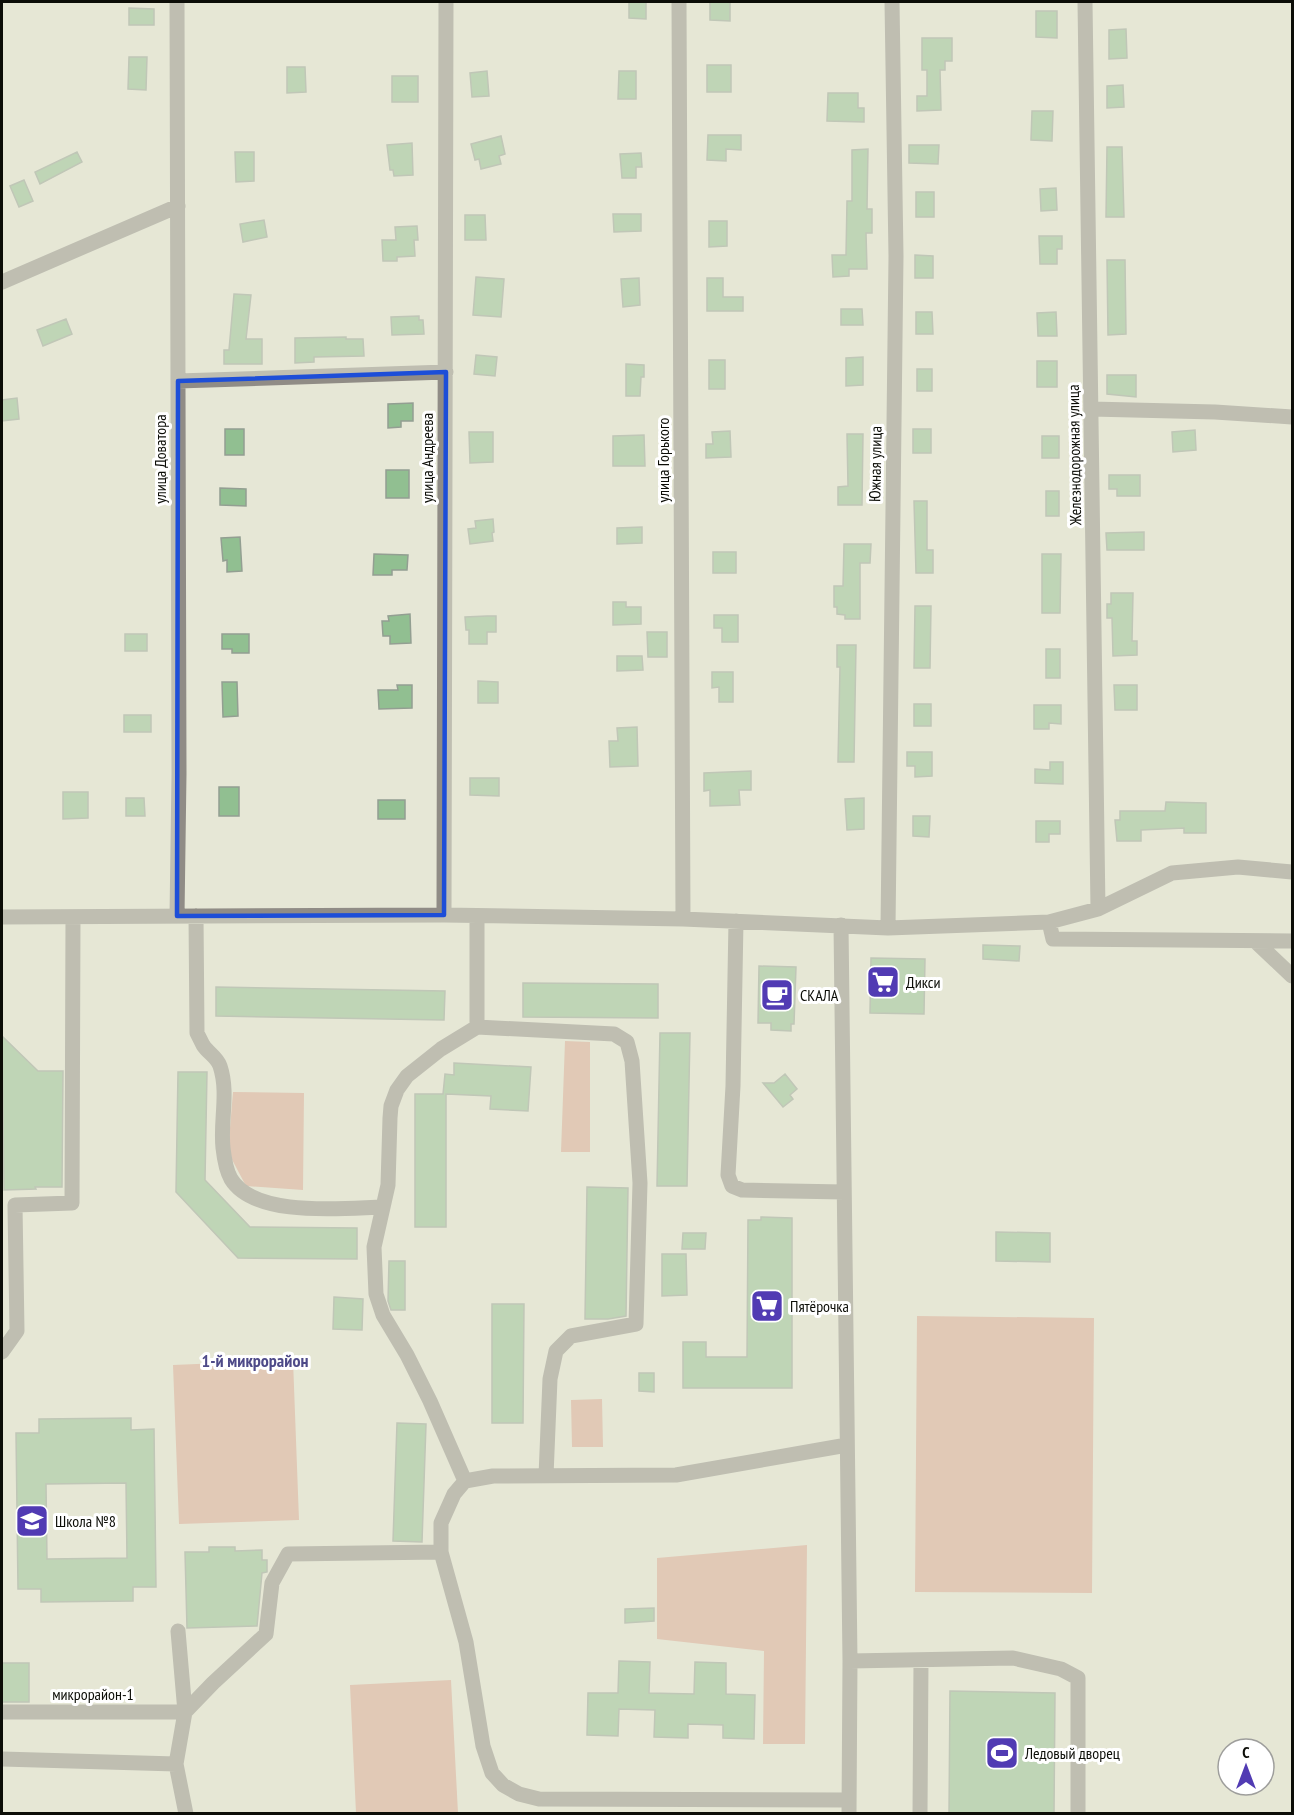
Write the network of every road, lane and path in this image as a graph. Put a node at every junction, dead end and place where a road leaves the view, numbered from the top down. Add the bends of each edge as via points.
1 (177, 2) edge
2 (446, 2) edge
3 (679, 2) edge
4 (892, 2) edge
5 (1085, 2) edge
6 (178, 206) junction
7 (2, 282) edge
8 (446, 372) junction
9 (178, 381) junction
10 (1091, 409) junction
11 (1293, 417) edge
12 (1293, 872) edge
13 (1098, 909) junction
14 (444, 915) junction
15 (177, 916) junction
16 (196, 916) junction
17 (477, 916) junction
18 (72, 917) junction
19 (2, 918) edge
20 (683, 919) junction
21 (736, 921) junction
22 (1048, 922) junction
23 (841, 925) junction
24 (888, 928) junction
25 (1293, 940) edge
26 (1255, 941) junction
27 (1293, 976) edge
28 (477, 1027) junction
29 (844, 1192) junction
30 (383, 1207) junction
31 (2, 1352) edge
32 (847, 1445) junction
33 (546, 1476) junction
34 (465, 1482) junction
35 (441, 1552) junction
36 (178, 1631) dead end
37 (850, 1661) junction
38 (921, 1661) junction
39 (2, 1712) edge
40 (185, 1712) junction
41 (2, 1759) edge
42 (176, 1764) junction
43 (551, 1806) edge
44 (849, 1807) edge
45 (186, 1814) edge
46 (920, 1814) edge
47 (1078, 1814) edge

1 - 6 street, улица Доватора
2 - 8 street, улица Андреева
3 - 20 street, улица Горького
4 - 24 street, Южная улица via 896,256
5 - 10 street, Железнодорожная улица
6 - 7 street
6 - 9 street, улица Доватора
8 - 9 street
8 - 14 street, улица Андреева
9 - 15 street, улица Доватора
10 - 11 street
10 - 13 street, Железнодорожная улица
12 - 13 street via 1238,867 1172,873
13 - 22 street
14 - 16 street
14 - 17 street
15 - 16 street
15 - 18 street
16 - 30 street via 197,1033 219,1064 223,1081 223,1147 230,1178 244,1193 287,1206
17 - 20 street
17 - 28 street
18 - 19 street
18 - 31 street via 72,1203 15,1205 17,1331
20 - 21 street
21 - 23 street
21 - 29 street via 728,1175 732,1186 742,1190
22 - 24 street
22 - 26 street via 1053,939
23 - 24 street
23 - 29 street
25 - 26 street
26 - 27 street
28 - 30 street via 406,1076 396,1090 391,1106 388,1185
28 - 33 street via 614,1034 627,1042 632,1061 640,1183 636,1324 571,1336 556,1351 550,1379
29 - 32 street
30 - 34 street via 374,1247 376,1293 383,1316 430,1401
32 - 33 street via 676,1475
32 - 37 street
33 - 34 street via 493,1476
34 - 35 street via 454,1494 441,1522
35 - 40 street via 288,1554 272,1583 266,1634
35 - 43 street via 466,1642 483,1746 492,1773 519,1794
36 - 40 street
37 - 38 street
37 - 44 street
38 - 46 street
38 - 47 street via 1013,1659 1061,1669 1078,1678
39 - 40 street, микрорайон-1
40 - 42 street
41 - 42 street
42 - 45 street
43 - 44 street

